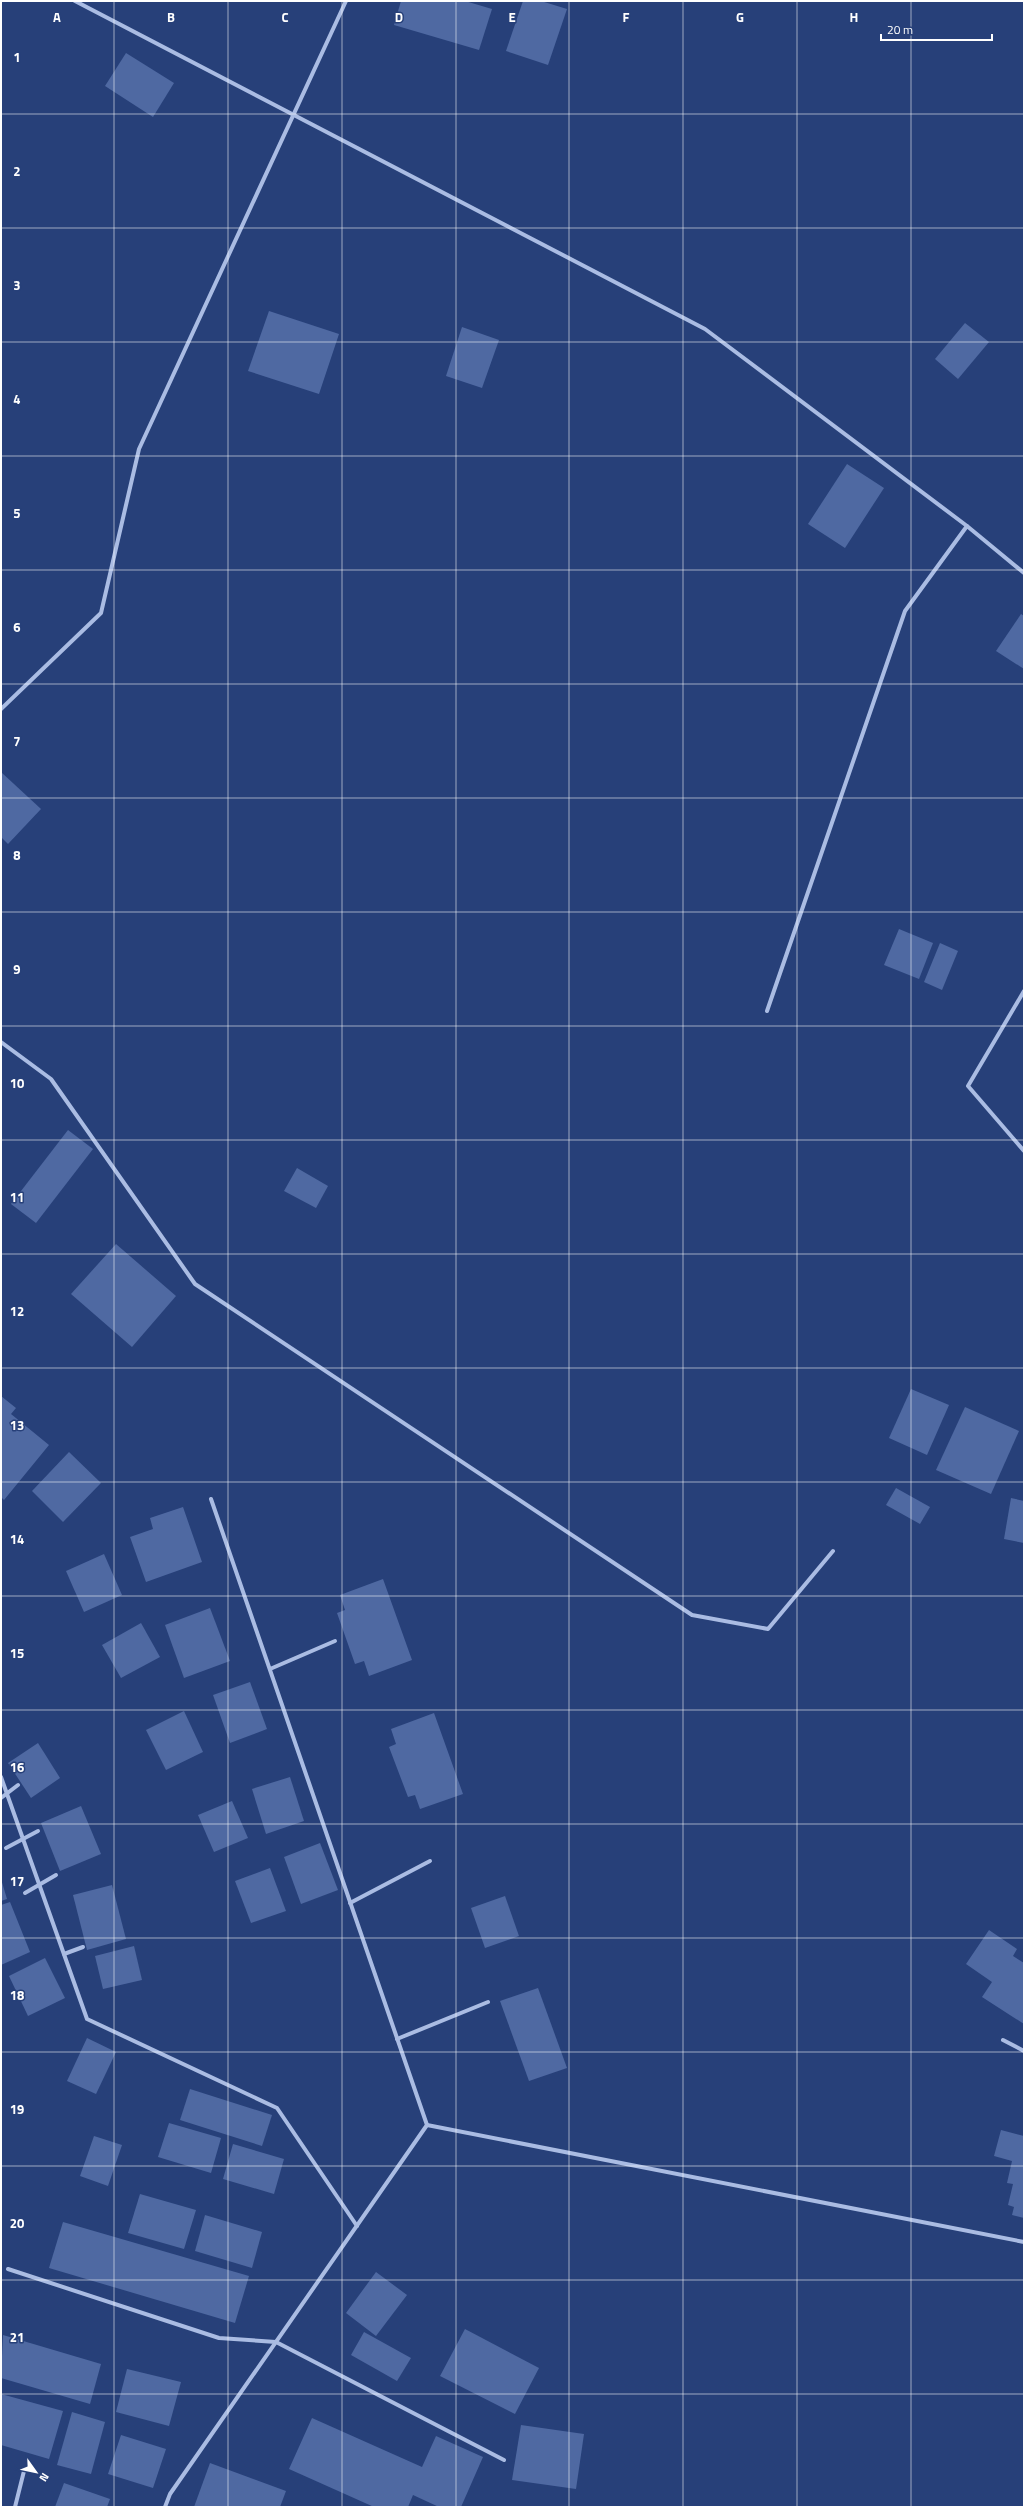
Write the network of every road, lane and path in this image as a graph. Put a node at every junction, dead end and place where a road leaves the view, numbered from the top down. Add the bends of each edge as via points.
1 (75, 1) edge
2 (346, 1) edge
3 (293, 114) junction
4 (967, 526) junction
5 (1024, 573) edge
6 (1, 709) edge
7 (1024, 991) edge
8 (767, 1011) dead end
9 (1, 1042) edge
10 (1024, 1151) edge
11 (211, 1499) dead end
12 (833, 1552) dead end
13 (335, 1641) dead end
14 (270, 1669) junction
15 (1, 1777) edge
16 (18, 1785) dead end
17 (7, 1793) junction
18 (1, 1798) edge
19 (38, 1831) dead end
20 (23, 1839) junction
21 (6, 1848) dead end
22 (430, 1861) dead end
23 (56, 1875) dead end
24 (39, 1885) junction
25 (25, 1893) dead end
26 (350, 1903) junction
27 (83, 1947) dead end
28 (64, 1954) junction
29 (488, 2002) dead end
30 (397, 2039) junction
31 (1003, 2040) dead end
32 (1024, 2051) edge
33 (427, 2125) junction
34 (357, 2226) junction
35 (1024, 2242) edge
36 (8, 2269) dead end
37 (276, 2342) junction
38 (504, 2460) dead end
39 (24, 2471) dead end
40 (16, 2507) edge
41 (165, 2507) edge

1 - 3 street
2 - 3 street
3 - 4 street via 705,328
3 - 6 street via 139,449 101,613
4 - 5 street
4 - 8 street via 905,611
7 - 10 street via 968,1086
9 - 12 street via 51,1079 195,1284 692,1615 768,1629
11 - 14 street
13 - 14 street
14 - 26 street
15 - 17 street
16 - 17 street
17 - 18 street
17 - 20 street
19 - 20 street
20 - 21 street
20 - 24 street
22 - 26 street
23 - 24 street
24 - 25 street
24 - 28 street
26 - 30 street
27 - 28 street
28 - 34 street via 87,2019 277,2108
29 - 30 street
30 - 33 street
31 - 32 street
33 - 34 street
33 - 35 street
34 - 37 street
36 - 37 street via 219,2338
37 - 38 street
37 - 41 street via 170,2494
39 - 40 street

